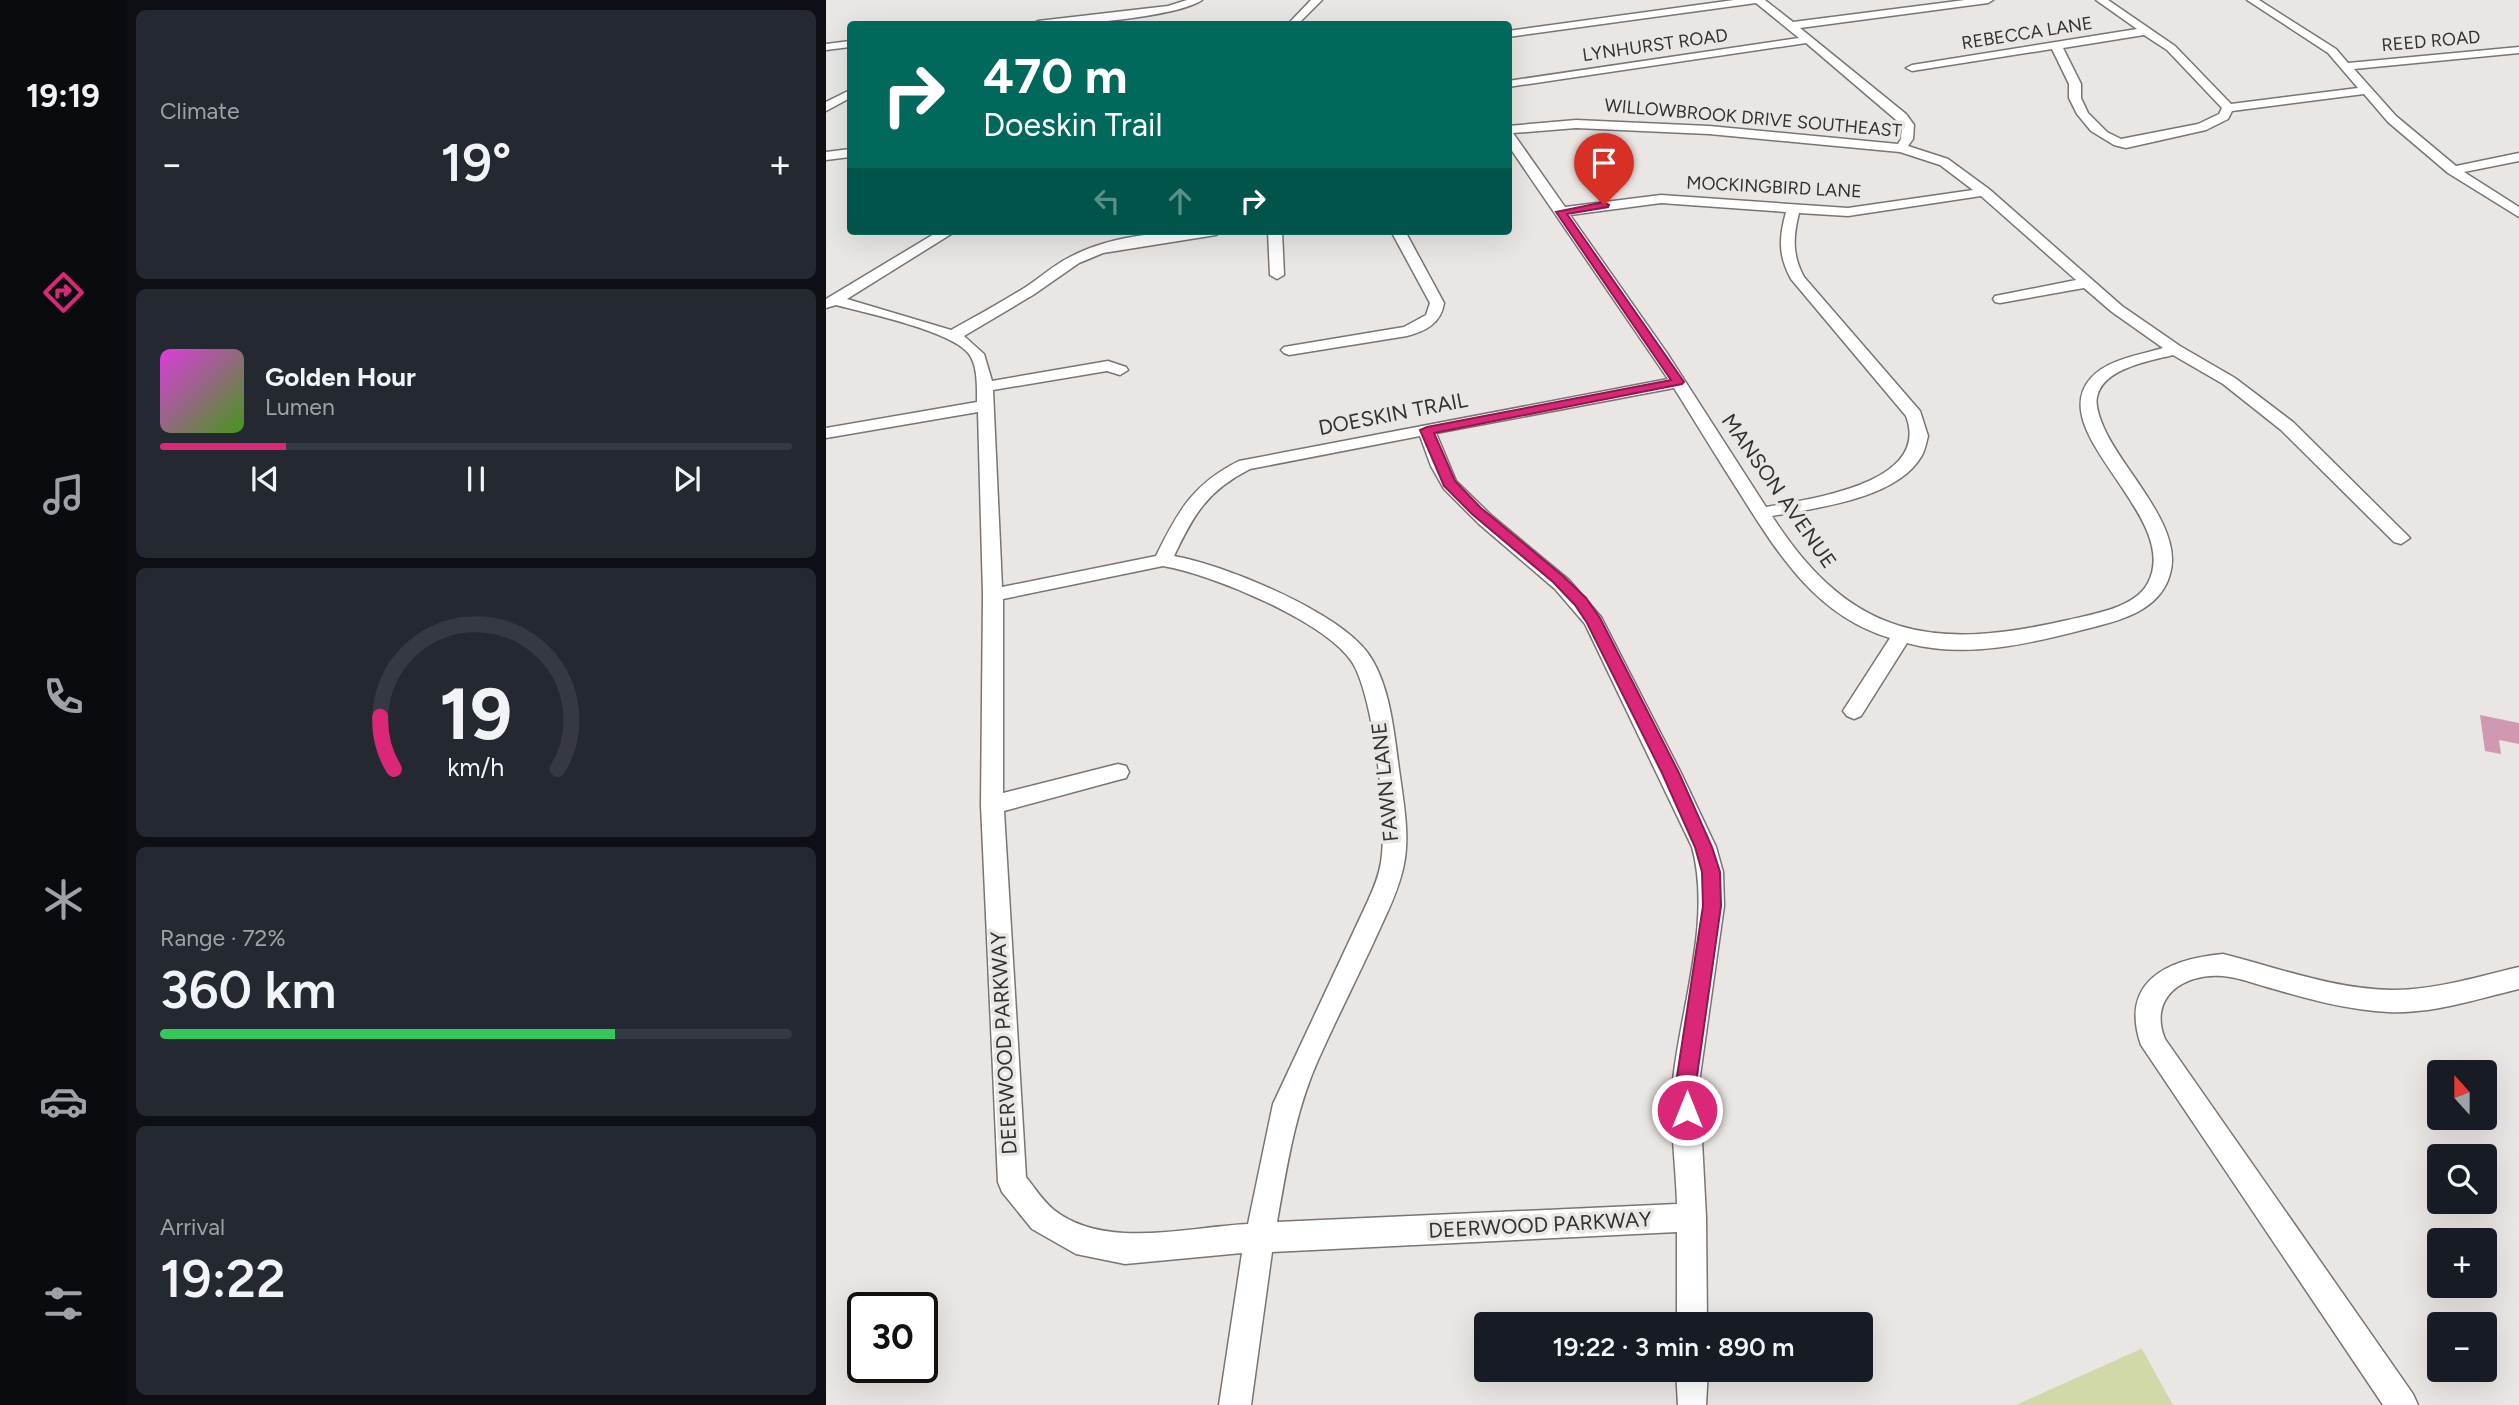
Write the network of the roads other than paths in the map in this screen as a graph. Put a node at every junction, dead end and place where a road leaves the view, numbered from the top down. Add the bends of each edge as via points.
1 (1197, 0) edge
2 (1317, 0) edge
3 (1758, 0) edge
4 (1989, 0) edge
5 (2102, 0) edge
6 (2252, 0) edge
7 (1948, 3) edge
8 (1626, 8) dead end
9 (1636, 17) junction
10 (1066, 21) edge
11 (1296, 21) edge
12 (1790, 26) junction
13 (2147, 31) junction
14 (1512, 33) edge
15 (1807, 40) junction
16 (847, 44) edge
17 (826, 47) edge
18 (2057, 47) junction
19 (2519, 50) edge
20 (2347, 66) junction
21 (1912, 68) dead end
22 (1512, 83) edge
23 (2367, 90) junction
24 (847, 95) edge
25 (826, 107) edge
26 (2228, 108) junction
27 (1512, 130) edge
28 (1512, 141) edge
29 (1902, 148) junction
30 (847, 153) edge
31 (826, 156) edge
32 (2519, 157) edge
33 (2453, 170) junction
34 (1984, 192) junction
35 (1793, 209) junction
36 (1561, 212) junction
37 (2519, 214) edge
38 (942, 235) edge
39 (1187, 235) edge
40 (1275, 235) edge
41 (1400, 235) edge
42 (1277, 275) dead end
43 (2086, 283) junction
44 (2000, 299) dead end
45 (830, 303) edge
46 (954, 335) junction
47 (2175, 349) junction
48 (1289, 350) dead end
49 (1120, 370) dead end
50 (1678, 382) junction
51 (985, 396) junction
52 (1427, 430) junction
53 (826, 433) edge
54 (1761, 513) junction
55 (2401, 538) dead end
56 (1163, 560) junction
57 (993, 595) junction
58 (1901, 636) junction
59 (1854, 711) dead end
60 (1118, 772) dead end
61 (992, 805) junction
62 (2519, 978) edge
63 (1692, 1217) junction
64 (1258, 1239) junction
65 (1692, 1312) edge
66 (1235, 1405) edge
67 (2402, 1405) edge

1 - 10 street via 1160,11
2 - 11 street
3 - 9 street
3 - 12 street
4 - 7 street
5 - 13 street
6 - 20 street via 2319,41
7 - 12 street
8 - 9 street
9 - 14 street
12 - 15 street
13 - 18 street, REBECCA LANE
13 - 26 street via 2180,56
15 - 22 street, LYNHURST ROAD
15 - 29 street via 1902,117 1908,125
16 - 17 street
18 - 21 street, REBECCA LANE
18 - 26 street via 2084,114 2105,138 2116,143 2202,127 2224,116
19 - 20 street, REED ROAD
20 - 23 street
23 - 26 street
23 - 33 street via 2392,119
24 - 25 street
27 - 29 street, WILLOWBROOK DRIVE SOUTHEAST via 1608,125
28 - 36 street, MANSON AVENUE
29 - 34 street, WILLOWBROOK DRIVE SOUTHEAST via 1953,166
30 - 31 street
32 - 33 street
33 - 37 street
34 - 35 street, MOCKINGBIRD LANE via 1865,211
34 - 43 street, WILLOWBROOK DRIVE SOUTHEAST
35 - 36 street, MOCKINGBIRD LANE via 1661,199
35 - 54 street via 1784,244 1789,264 1914,415 1920,434 1914,455 1875,486
36 - 50 street, MANSON AVENUE
38 - 45 street
39 - 46 street via 1121,244 1074,260
40 - 42 street
41 - 48 street via 1437,303 1433,317 1424,326 1407,331
43 - 44 street
43 - 47 street, WILLOWBROOK DRIVE SOUTHEAST
45 - 46 street, DEERWOOD PARKWAY
46 - 51 street, DEERWOOD PARKWAY via 974,350 982,368
47 - 55 street, WILLOWBROOK DRIVE SOUTHEAST via 2229,381 2287,426
47 - 58 street, MANSON AVENUE via 2108,373 2094,383 2087,407 2157,531 2164,550 2155,590 2135,606 2027,637 1958,644
49 - 51 street via 1108,366
50 - 52 street, DOESKIN TRAIL
50 - 54 street, MANSON AVENUE
51 - 53 street
51 - 57 street, DEERWOOD PARKWAY
52 - 56 street, DOESKIN TRAIL via 1228,472 1199,494
52 - 63 street via 1449,483 1581,601 1704,847 1711,872 1712,906 1686,1083
54 - 58 street, MANSON AVENUE via 1813,584 1839,606
56 - 57 street, FAWN LANE
56 - 64 street, FAWN LANE via 1205,570 1308,615 1360,656 1372,679 1392,805 1393,860 1383,895 1286,1105
57 - 61 street, DEERWOOD PARKWAY
58 - 59 street
60 - 61 street
61 - 64 street, DEERWOOD PARKWAY via 1012,1182 1042,1219 1076,1240 1125,1249
62 - 67 street via 2436,998 2390,1001 2223,965 2203,966 2163,981 2151,1001 2146,1022 2154,1045
63 - 64 street, DEERWOOD PARKWAY
63 - 65 street
64 - 66 street, FAWN LANE

